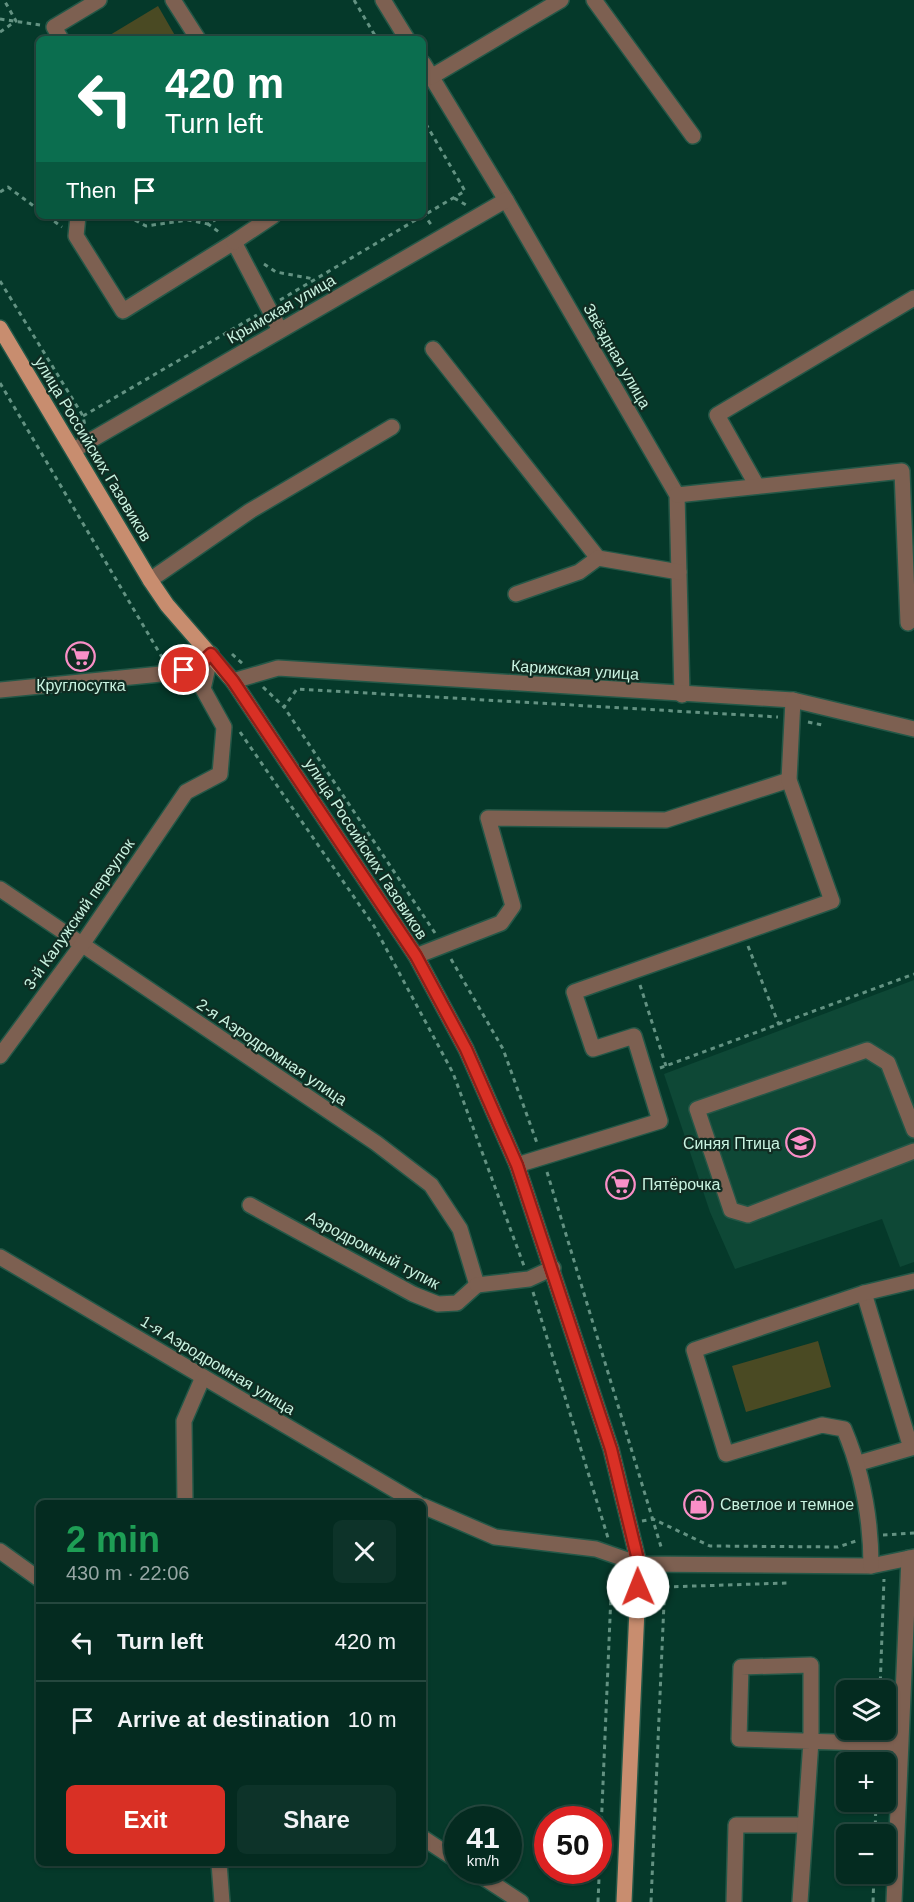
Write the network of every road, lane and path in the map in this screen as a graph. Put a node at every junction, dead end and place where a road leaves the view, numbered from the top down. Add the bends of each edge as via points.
1 (4, 0) edge
2 (99, 0) edge
3 (173, 0) edge
4 (354, 0) edge
5 (383, 0) edge
6 (561, 0) edge
7 (594, 0) edge
8 (0, 19) edge
9 (16, 21) junction
10 (0, 32) edge
11 (57, 33) edge
12 (196, 36) edge
13 (374, 36) edge
14 (405, 36) edge
15 (427, 70) edge
16 (426, 124) edge
17 (693, 136) dead end
18 (0, 192) edge
19 (506, 200) junction
20 (36, 208) edge
21 (426, 214) edge
22 (78, 219) edge
23 (133, 219) edge
24 (204, 219) edge
25 (217, 219) edge
26 (268, 219) edge
27 (418, 219) edge
28 (208, 224) junction
29 (234, 242) junction
30 (0, 280) edge
31 (914, 298) edge
32 (269, 307) junction
33 (0, 328) edge
34 (280, 330) junction
35 (433, 349) dead end
36 (0, 383) edge
37 (83, 416) junction
38 (392, 427) dead end
39 (80, 446) junction
40 (757, 486) junction
41 (677, 495) junction
42 (598, 558) junction
43 (679, 572) junction
44 (150, 580) junction
45 (516, 594) dead end
46 (908, 623) dead end
47 (211, 654) junction
48 (231, 654) dead end
49 (171, 673) junction
50 (251, 674) junction
51 (233, 681) junction
52 (0, 690) edge
53 (682, 695) junction
54 (793, 700) junction
55 (284, 707) junction
56 (792, 718) junction
57 (825, 726) dead end
58 (914, 729) edge
59 (789, 780) junction
60 (0, 889) edge
61 (743, 933) junction
62 (81, 946) junction
63 (443, 946) junction
64 (416, 956) junction
65 (636, 970) junction
66 (914, 974) edge
67 (779, 1025) junction
68 (0, 1056) edge
69 (666, 1066) junction
70 (645, 1073) junction
71 (914, 1130) edge
72 (914, 1151) edge
73 (542, 1157) junction
74 (517, 1165) junction
75 (250, 1205) dead end
76 (0, 1257) edge
77 (553, 1268) junction
78 (914, 1281) edge
79 (477, 1285) junction
80 (864, 1293) junction
81 (203, 1377) junction
82 (859, 1462) junction
83 (185, 1500) edge
84 (412, 1500) edge
85 (426, 1507) edge
86 (653, 1519) junction
87 (629, 1523) junction
88 (606, 1530) dead end
89 (914, 1533) edge
90 (871, 1536) junction
91 (0, 1551) edge
92 (911, 1557) edge
93 (666, 1563) junction
94 (639, 1564) junction
95 (872, 1573) junction
96 (36, 1577) edge
97 (792, 1582) dead end
98 (665, 1587) junction
99 (880, 1680) edge
100 (811, 1741) junction
101 (899, 1744) junction
102 (803, 1825) junction
103 (426, 1840) edge
104 (444, 1852) edge
105 (219, 1866) edge
106 (493, 1884) edge
107 (874, 1884) edge
108 (222, 1902) edge
109 (521, 1902) edge
110 (624, 1902) edge
111 (651, 1902) edge
112 (734, 1902) edge
113 (800, 1902) edge
114 (873, 1902) edge
115 (894, 1902) edge

1 - 9 path
2 - 11 street
3 - 12 street
4 - 13 path
5 - 14 street
6 - 15 street
7 - 17 street
8 - 9 path
9 - 10 path
9 - 11 path
15 - 19 street, Звёздная улица
16 - 21 path via 465,191
18 - 20 path via 8,187
19 - 34 street, Крымская улица
19 - 41 street, Звёздная улица
22 - 29 street via 76,236 123,311
23 - 28 path via 146,226 188,220
24 - 28 path
25 - 28 path
26 - 29 street
27 - 32 path
29 - 32 street
30 - 37 path
31 - 40 street via 717,415
32 - 34 street
32 - 37 path
33 - 39 main road, улица Российских Газовиков
34 - 39 street, Крымская улица
35 - 42 street
36 - 49 path
37 - 39 path
38 - 44 street via 250,512
39 - 44 main road, улица Российских Газовиков
40 - 41 street
40 - 46 street via 902,471
41 - 43 street, Звёздная улица
42 - 43 street
42 - 45 street via 579,572
43 - 53 street, Звёздная улица
44 - 47 main road, улица Российских Газовиков
47 - 49 street via 197,667
47 - 51 main road, улица Российских Газовиков
47 - 62 street, 3-й Калужский переулок via 203,689 224,727 220,774 186,792
48 - 50 path
49 - 52 street
50 - 51 street, Карижская улица
50 - 53 street, Карижская улица via 278,668
50 - 55 path
51 - 64 main road, улица Российских Газовиков
53 - 54 street, Карижская улица
54 - 56 street
54 - 58 street, Карижская улица
55 - 56 path via 297,689
55 - 63 path
56 - 57 path
56 - 59 street
59 - 61 street via 832,901
59 - 63 street via 666,820 488,818 513,906 501,923
60 - 62 street, 2-я Аэродромная улица
61 - 65 street
61 - 67 path
62 - 68 street, 3-й Калужский переулок
62 - 79 street, 2-я Аэродромная улица via 376,1143 430,1185 460,1229
63 - 64 street
63 - 73 path via 503,1049
64 - 74 main road, улица Российских Газовиков via 466,1049
65 - 69 path
65 - 70 street via 574,992 593,1049 633,1036
66 - 67 path
67 - 69 path
69 - 70 path
70 - 73 street via 660,1121
71 - 72 street via 888,1063 867,1050 697,1109 731,1210 748,1215
73 - 74 street
73 - 86 path
74 - 77 main road, улица Российских Газовиков
75 - 79 street, Аэродромный тупик via 438,1304 457,1304
76 - 81 street, 1-я Аэродромная улица
77 - 79 street via 529,1279
77 - 87 main road, улица Российских Газовиков via 611,1449
78 - 80 street
80 - 82 street via 911,1448
80 - 82 street via 694,1350 726,1454 822,1425 844,1429
81 - 83 street via 184,1421
81 - 84 street, 1-я Аэродромная улица
82 - 90 street
85 - 94 street via 495,1537 596,1549
86 - 87 path
86 - 90 path via 711,1546 838,1547
86 - 93 path
87 - 88 path
87 - 94 main road, улица Российских Газовиков
89 - 90 path
90 - 95 street
91 - 96 street
92 - 95 street
92 - 101 street
93 - 94 street
93 - 95 street
93 - 98 path
94 - 110 main road, улица Российских Газовиков
95 - 99 path via 885,1579
97 - 98 path
98 - 111 path
100 - 100 street via 811,1665 741,1667 739,1739
100 - 101 street
100 - 102 street
101 - 115 street
102 - 112 street via 736,1825
102 - 113 street
103 - 104 street
105 - 108 street
106 - 109 street
107 - 114 path

